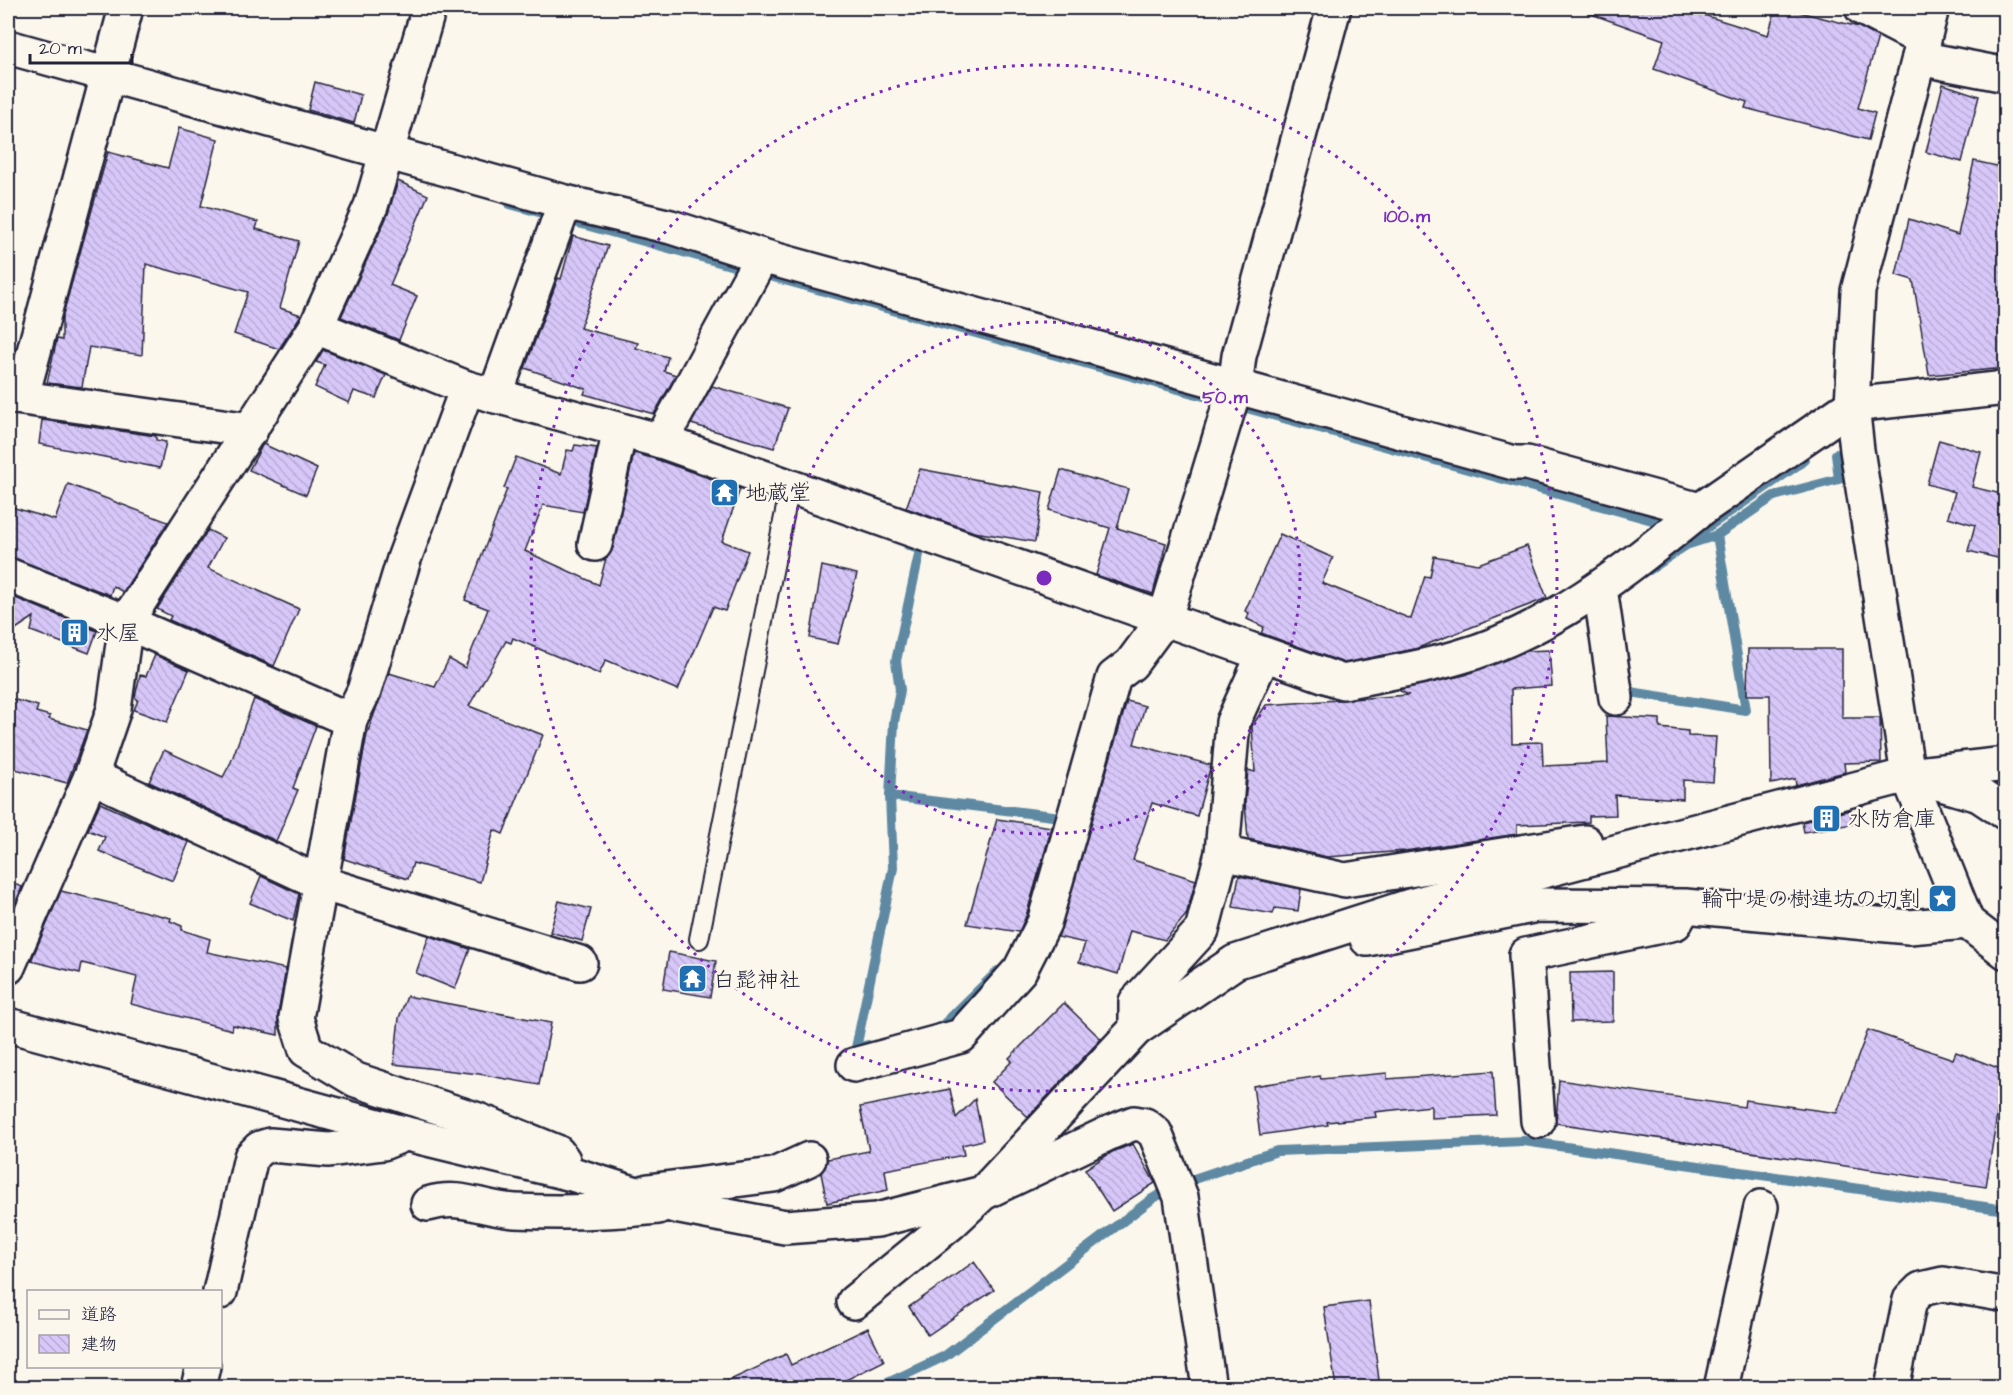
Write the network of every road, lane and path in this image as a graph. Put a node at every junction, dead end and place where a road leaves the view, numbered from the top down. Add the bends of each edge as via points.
1 (126, 8) edge
2 (429, 8) edge
3 (1334, 8) edge
4 (1862, 8) edge
5 (1932, 8) edge
6 (8, 47) edge
7 (1921, 49) junction
8 (107, 74) junction
9 (2006, 75) edge
10 (389, 151) junction
11 (564, 202) junction
12 (762, 256) junction
13 (316, 327) junction
14 (1235, 387) junction
15 (2006, 388) edge
16 (481, 392) junction
17 (14, 396) edge
18 (1852, 405) junction
19 (251, 430) junction
20 (620, 430) junction
21 (662, 441) junction
22 (790, 487) junction
23 (1700, 510) junction
24 (595, 544) dead end
25 (8, 575) edge
26 (1600, 588) junction
27 (1165, 618) junction
28 (126, 622) junction
29 (1263, 656) junction
30 (1616, 698) dead end
31 (350, 720) junction
32 (2006, 765) edge
33 (1908, 775) junction
34 (91, 776) junction
35 (2006, 813) edge
36 (1622, 849) junction
37 (1222, 853) junction
38 (321, 884) junction
39 (1684, 906) junction
40 (1967, 922) junction
41 (699, 939) dead end
42 (2006, 952) edge
43 (1235, 962) junction
44 (580, 963) dead end
45 (8, 967) edge
46 (8, 1025) edge
47 (1136, 1029) junction
48 (854, 1065) dead end
49 (1538, 1121) dead end
50 (407, 1134) junction
51 (809, 1159) dead end
52 (572, 1174) junction
53 (631, 1193) junction
54 (983, 1193) junction
55 (428, 1203) dead end
56 (675, 1206) junction
57 (1761, 1207) dead end
58 (220, 1290) edge
59 (2006, 1295) edge
60 (854, 1302) dead end
61 (203, 1368) edge
62 (198, 1388) edge
63 (1209, 1388) edge
64 (1721, 1388) edge
65 (1892, 1388) edge

1 - 8 street
2 - 10 street
3 - 14 street via 1239,356
4 - 7 street
5 - 7 street
6 - 8 street
7 - 9 street
7 - 18 street via 1858,291
8 - 10 street
8 - 17 street
10 - 11 street
10 - 13 street via 371,206
11 - 12 street via 671,228
11 - 16 street
12 - 14 street
12 - 21 street
13 - 16 street
13 - 19 street
14 - 23 street
14 - 27 street
15 - 18 street
16 - 20 street
16 - 31 street via 404,559 364,691
17 - 19 street
18 - 23 street
18 - 33 street
19 - 28 street
20 - 21 street
20 - 24 street
21 - 22 street
22 - 27 street
22 - 41 lane
23 - 26 street
25 - 28 street
26 - 29 street via 1512,637 1460,657 1343,682
26 - 30 street
27 - 29 street
27 - 48 street via 1131,664 1114,677 1044,923 1020,970 961,1036
28 - 31 street
28 - 34 street via 114,709
29 - 37 street via 1233,722
31 - 38 street
32 - 33 street
33 - 35 street via 1979,795
33 - 36 street
33 - 40 street
34 - 38 street
34 - 45 street
36 - 37 street via 1580,841 1345,880
36 - 43 street via 1410,906
37 - 47 street via 1202,930 1136,1002
38 - 44 street
38 - 52 street via 296,1018 306,1050 356,1080 478,1120 557,1152
39 - 40 street via 1909,927
39 - 43 street via 1537,905
39 - 49 street via 1675,923 1526,956
40 - 42 street
43 - 47 street
46 - 50 street
47 - 54 street
50 - 52 street
50 - 58 street via 383,1143 329,1150 260,1148 251,1157
51 - 53 street via 774,1175
52 - 53 street
53 - 56 street
54 - 56 street via 877,1220 785,1227
54 - 60 street
54 - 63 street via 1134,1123 1155,1133 1181,1197
55 - 56 street via 446,1198 512,1210 597,1213
57 - 64 street
59 - 65 street via 1943,1284 1921,1289 1910,1300
61 - 62 street

